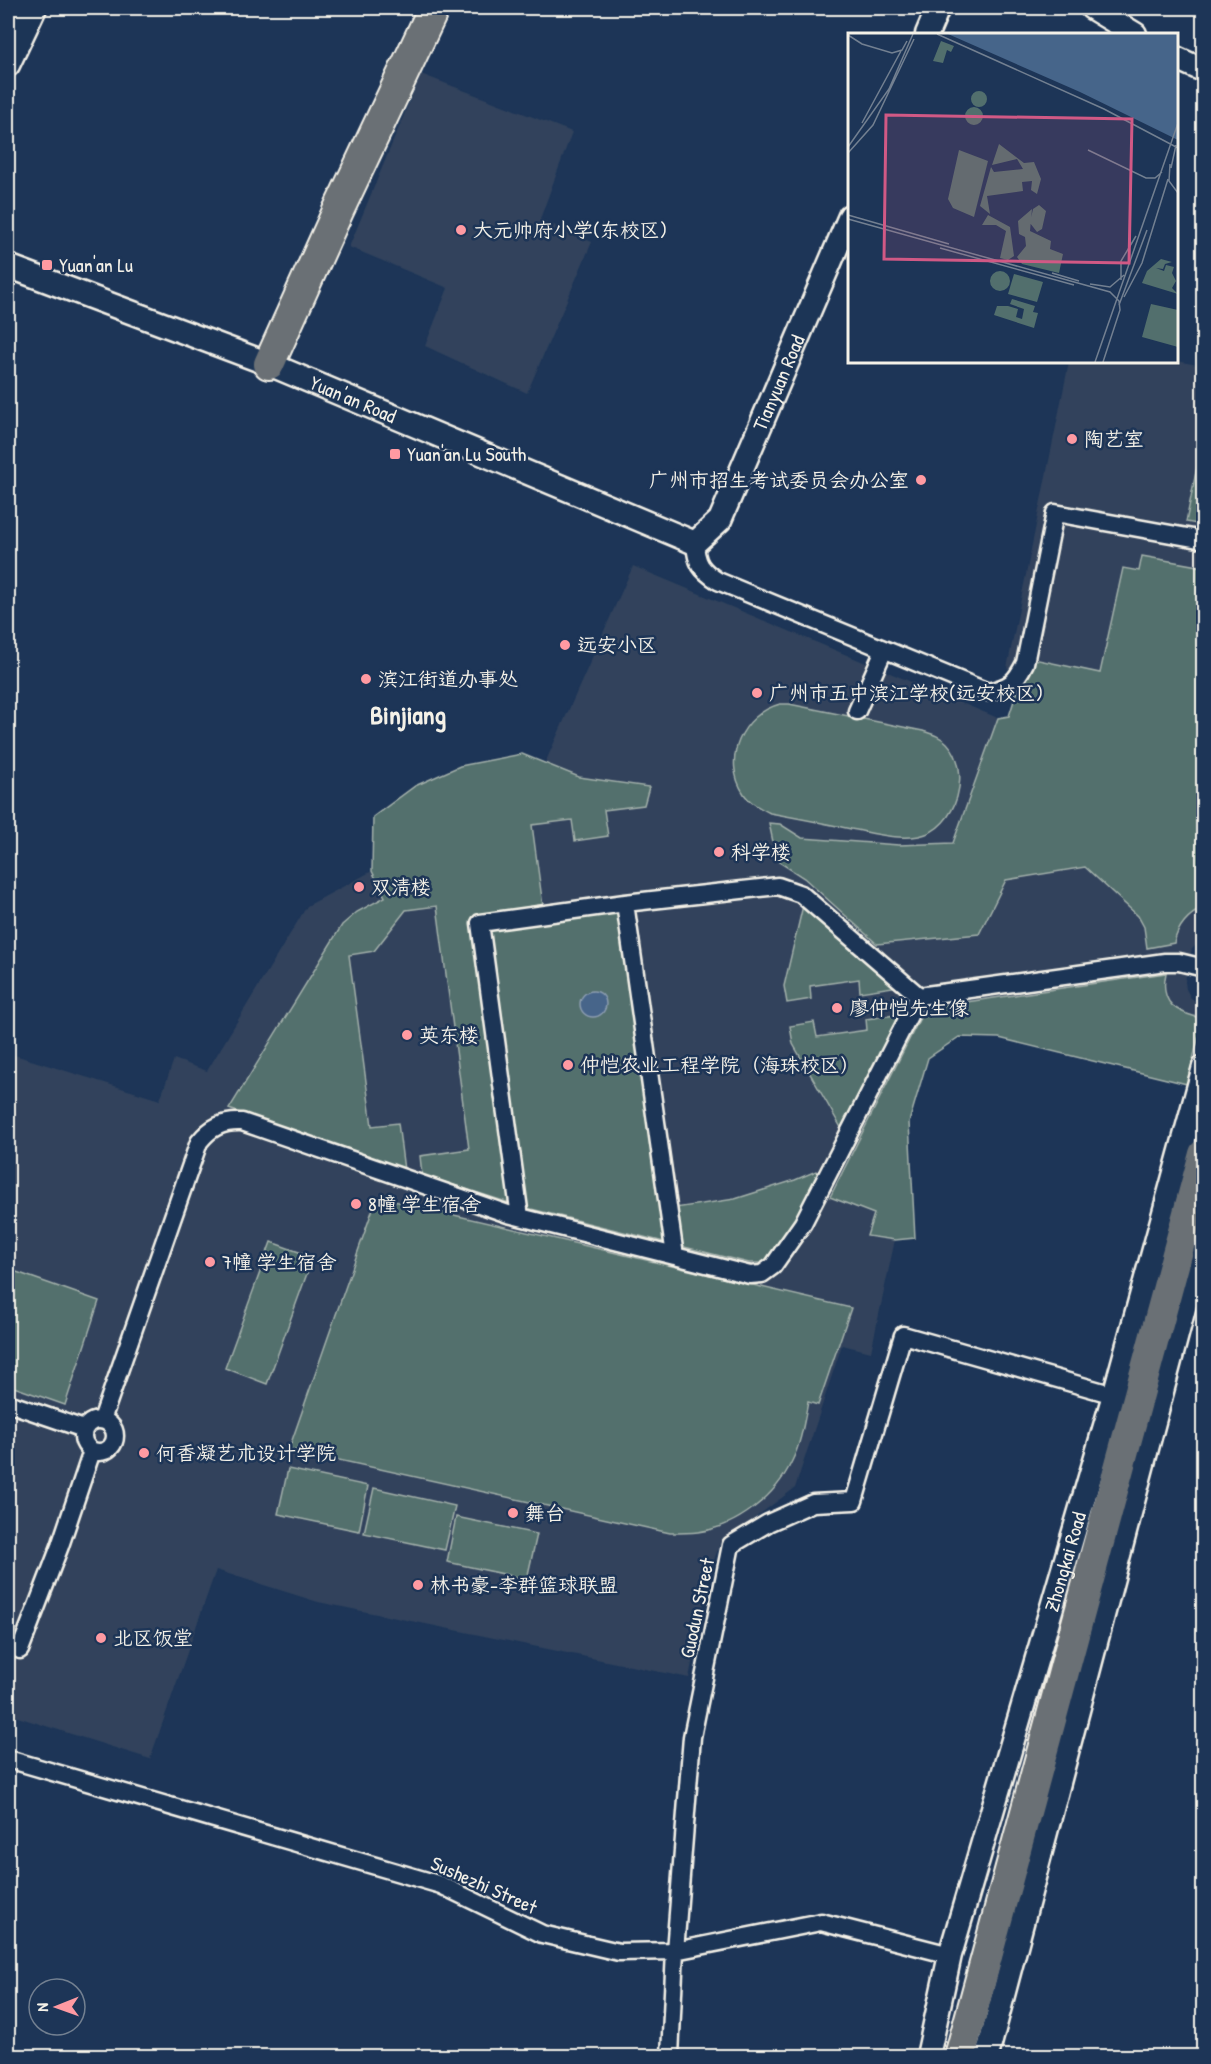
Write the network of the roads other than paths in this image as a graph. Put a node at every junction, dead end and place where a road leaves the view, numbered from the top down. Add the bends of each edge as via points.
1 (13, 8) edge
2 (35, 8) edge
3 (434, 8) edge
4 (938, 8) edge
5 (1092, 8) edge
6 (8, 19) edge
7 (927, 33) edge
8 (1133, 33) edge
9 (1178, 59) edge
10 (8, 65) edge
11 (1203, 69) edge
12 (848, 218) edge
13 (8, 266) edge
14 (269, 364) junction
15 (1203, 540) edge
16 (695, 543) junction
17 (884, 650) junction
18 (857, 711) dead end
19 (625, 903) junction
20 (1203, 968) edge
21 (919, 996) junction
22 (1203, 1067) edge
23 (1203, 1154) edge
24 (520, 1217) junction
25 (1203, 1232) edge
26 (675, 1256) junction
27 (1114, 1395) junction
28 (8, 1403) edge
29 (102, 1420) junction
30 (84, 1429) junction
31 (92, 1451) junction
32 (20, 1650) dead end
33 (8, 1759) edge
34 (1038, 1767) junction
35 (675, 1951) junction
36 (950, 1955) junction
37 (670, 2056) edge
38 (928, 2056) edge
39 (940, 2056) edge
40 (960, 2056) edge
41 (987, 2056) edge

1 - 6 main road
2 - 10 main road
3 - 14 highway
4 - 7 main road
5 - 8 main road
9 - 11 main road
12 - 16 main road, Tianyuan Road via 720,520
13 - 14 main road, Yuan'an Road
14 - 16 main road, Yuan'an Road
15 - 17 street via 1055,513 1025,663 1012,684 1002,689 988,692
16 - 17 street via 698,561 718,581
17 - 18 street
19 - 21 street via 765,886 789,888 805,897
19 - 24 street via 480,923
19 - 26 street
20 - 21 street via 1165,962
21 - 26 street via 803,1223 773,1266 762,1274 750,1275
22 - 27 main road, Zhongkai Road
23 - 34 highway
24 - 26 street
24 - 29 street via 242,1122 220,1124 199,1142
25 - 41 main road
27 - 35 street, Guodun Street via 903,1335 854,1501 813,1503 731,1545 692,1737
27 - 36 main road, Zhongkai Road
28 - 30 street
29 - 30 street
29 - 31 street via 114,1429 114,1444 101,1453
30 - 31 street via 83,1441
31 - 32 street
33 - 35 street, Sushezhi Street via 441,1885 542,1934 619,1952
34 - 39 highway via 985,1907
34 - 40 highway
35 - 36 street, Sushezhi Street via 821,1922
35 - 37 street
36 - 38 main road, Zhongkai Road

